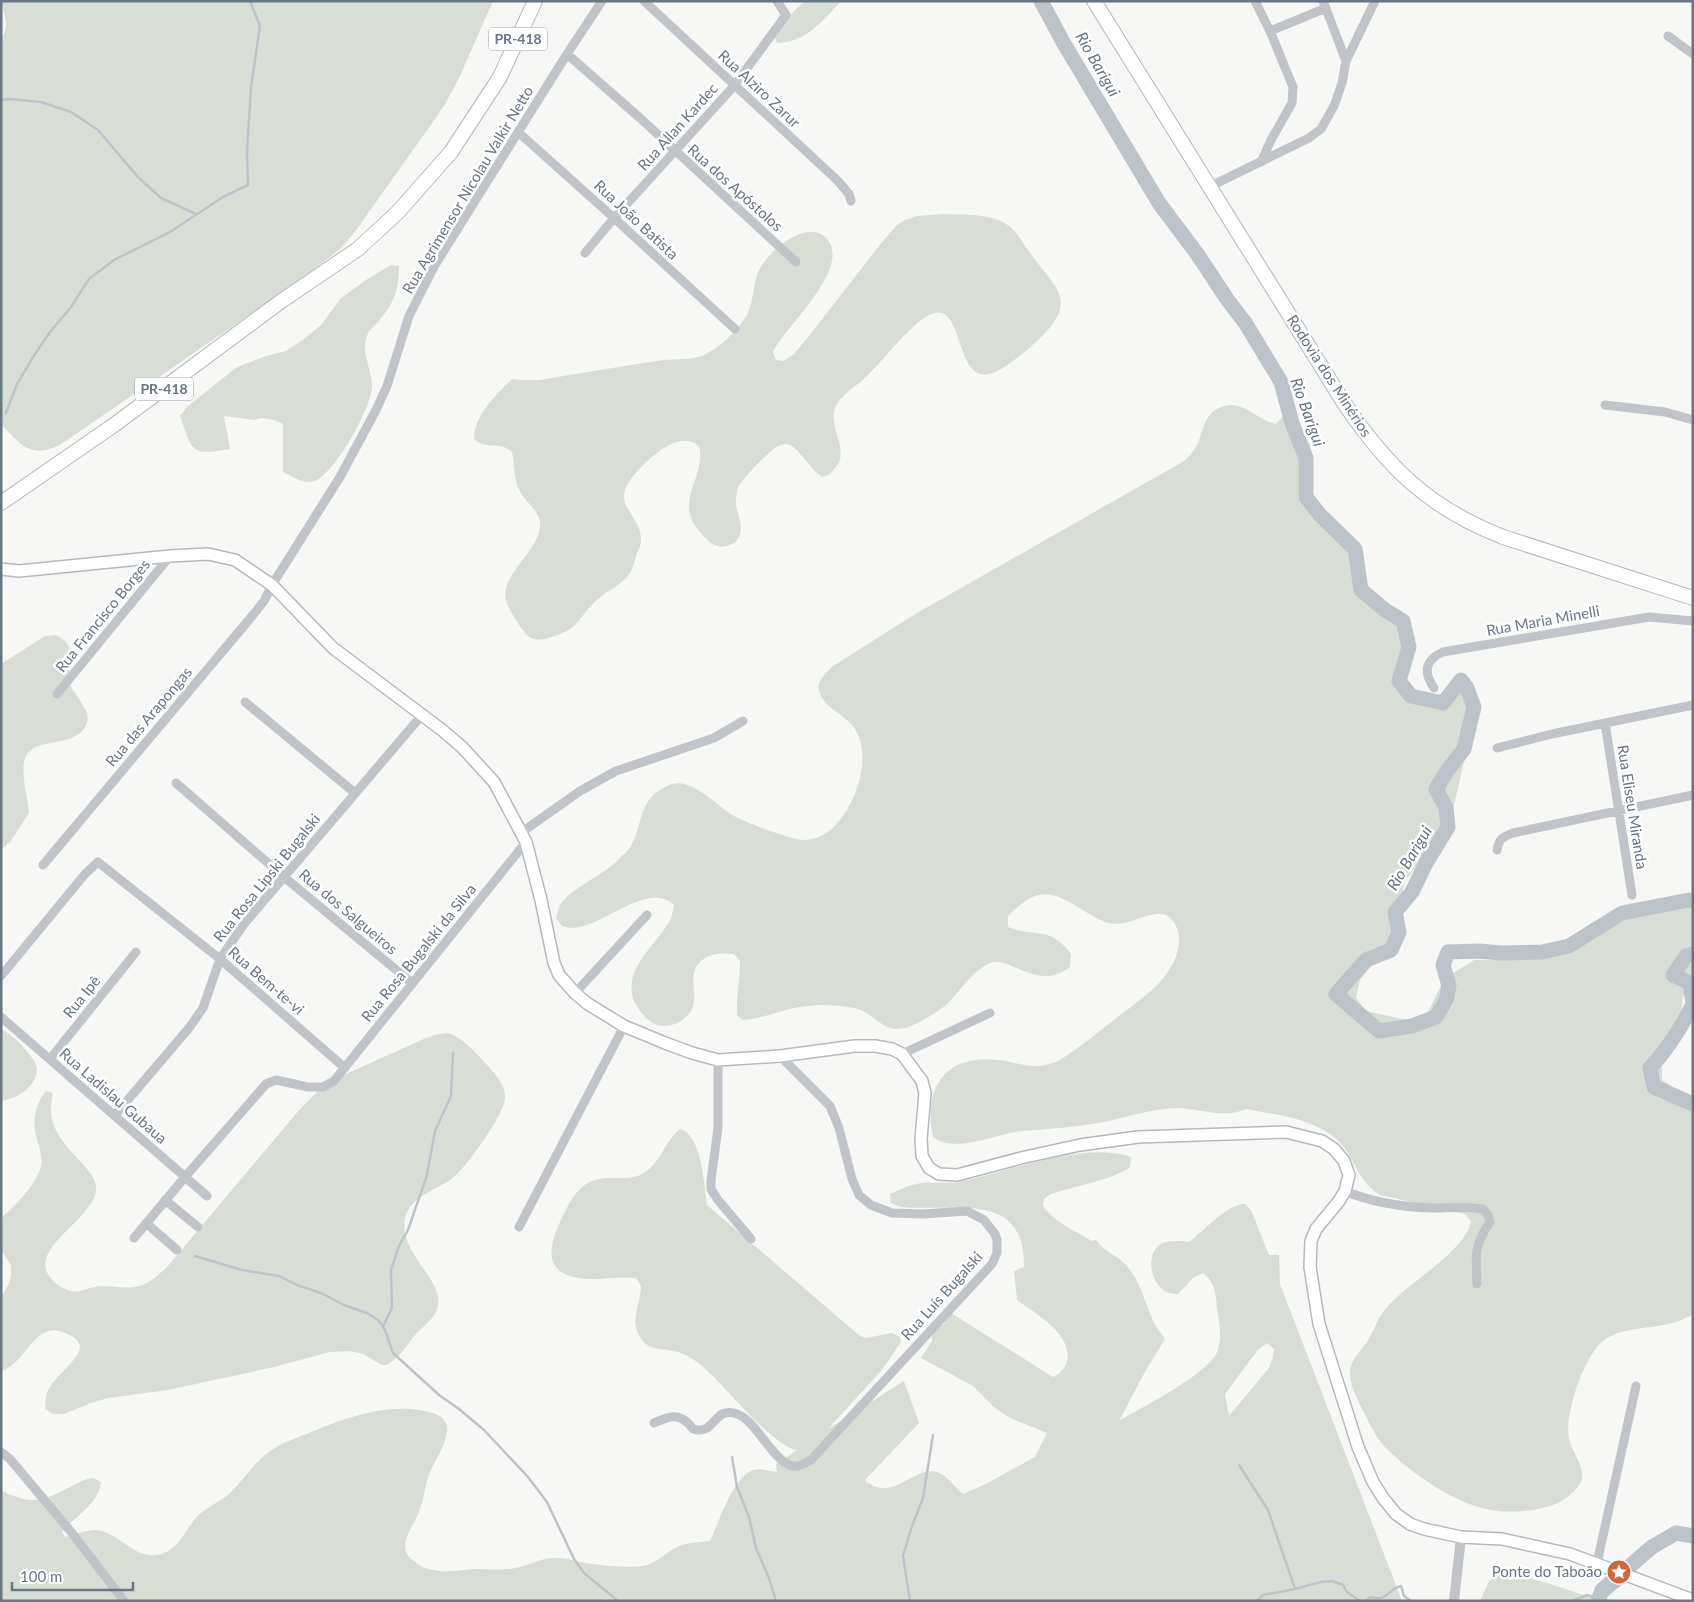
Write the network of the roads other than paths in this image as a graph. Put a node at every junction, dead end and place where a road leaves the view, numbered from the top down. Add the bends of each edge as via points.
1 (535, 1) edge
2 (602, 1) edge
3 (644, 1) edge
4 (777, 1) edge
5 (1094, 1) edge
6 (1254, 1) edge
7 (1375, 1) edge
8 (1325, 4) edge
9 (1270, 31) junction
10 (1668, 36) dead end
11 (1693, 42) edge
12 (1690, 52) edge
13 (567, 54) junction
14 (1346, 61) junction
15 (734, 86) junction
16 (518, 132) junction
17 (674, 151) junction
18 (1261, 162) junction
19 (1209, 187) junction
20 (851, 201) dead end
21 (614, 218) junction
22 (585, 253) dead end
23 (796, 262) dead end
24 (735, 329) dead end
25 (1605, 405) dead end
26 (1693, 420) edge
27 (1, 503) edge
28 (170, 556) junction
29 (1, 569) edge
30 (272, 585) junction
31 (1693, 598) edge
32 (1693, 621) edge
33 (1434, 688) dead end
34 (57, 694) dead end
35 (245, 702) dead end
36 (1693, 705) edge
37 (422, 715) junction
38 (742, 721) dead end
39 (1605, 723) junction
40 (1497, 748) dead end
41 (176, 783) dead end
42 (355, 793) junction
43 (1693, 795) edge
44 (1618, 810) junction
45 (524, 837) junction
46 (1497, 850) dead end
47 (42, 864) dead end
48 (284, 877) junction
49 (1632, 895) dead end
50 (647, 915) dead end
51 (136, 952) dead end
52 (220, 959) junction
53 (1, 976) edge
54 (412, 983) junction
55 (575, 993) junction
56 (990, 1013) dead end
57 (1, 1017) edge
58 (624, 1026) junction
59 (902, 1054) junction
60 (780, 1056) junction
61 (50, 1058) junction
62 (718, 1060) junction
63 (344, 1068) junction
64 (114, 1115) junction
65 (185, 1177) junction
66 (1345, 1191) junction
67 (207, 1196) dead end
68 (165, 1200) junction
69 (146, 1223) junction
70 (198, 1227) dead end
71 (519, 1227) dead end
72 (134, 1238) dead end
73 (751, 1240) dead end
74 (177, 1250) dead end
75 (1477, 1284) dead end
76 (1636, 1386) dead end
77 (654, 1423) dead end
78 (1, 1452) edge
79 (1460, 1537) junction
80 (1597, 1563) junction
81 (1693, 1600) edge
82 (124, 1601) edge
83 (1454, 1601) edge

1 - 27 main road, PR-418 via 500,77 451,152 398,212 358,249
2 - 13 street, Rua Agrimensor Nicolau Valkir Netto
3 - 15 street, Rua Alziro Zarur
4 - 15 street, Rua Allan Kardec via 786,15
5 - 19 main road, Rodovia dos Minérios
6 - 9 street
7 - 14 street
8 - 9 street
8 - 14 street
9 - 18 street via 1291,78 1293,96
10 - 12 street
11 - 12 street
13 - 16 street, Rua Agrimensor Nicolau Valkir Netto
13 - 17 street, Rua dos Apóstolos
14 - 18 street via 1339,94 1321,129
15 - 17 street, Rua Allan Kardec
15 - 20 street, Rua Alziro Zarur via 838,181
16 - 21 street, Rua João Batista
16 - 30 street, Rua Agrimensor Nicolau Valkir Netto via 431,272 409,316 376,410 340,477
17 - 21 street, Rua Allan Kardec
17 - 23 street, Rua dos Apóstolos
18 - 19 street
19 - 31 main road, Rodovia dos Minérios via 1362,431 1411,484 1455,516 1495,534
21 - 22 street, Rua Allan Kardec
21 - 24 street, Rua João Batista
25 - 26 street via 1665,412
28 - 29 main road via 19,571
28 - 30 main road via 208,554 235,560
28 - 34 street, Rua Francisco Borges
30 - 37 main road via 333,648
30 - 47 street, Rua das Arapongas via 254,615
32 - 33 street, Rua Maria Minelli via 1649,617 1443,652 1433,656 1428,664 1427,673
35 - 42 street
36 - 39 street
37 - 42 street, Rua Rosa Lipski Bugalski
37 - 45 main road via 462,747 494,782
38 - 45 street, Rua Rosa Bugalski da Silva via 714,738 616,771 580,791
39 - 40 street
39 - 44 street, Rua Eliseu Miranda
41 - 48 street, Rua dos Salgueiros
42 - 48 street, Rua Rosa Lipski Bugalski
43 - 44 street
44 - 46 street via 1513,832 1498,841
44 - 49 street, Rua Eliseu Miranda
45 - 54 street, Rua Rosa Bugalski da Silva
45 - 55 main road via 554,963
48 - 52 street, Rua Rosa Lipski Bugalski via 244,924
48 - 54 street, Rua dos Salgueiros
50 - 55 street
51 - 61 street, Rua Ipê
52 - 53 street, Rua Bem-te-vi via 98,862
52 - 63 street, Rua Bem-te-vi
52 - 64 street, Rua Rosa Lipski Bugalski via 203,1008
54 - 63 street, Rua Rosa Bugalski da Silva
55 - 58 main road
56 - 59 street
57 - 61 street, Rua Ladislau Gubaua
58 - 62 main road via 683,1050
58 - 71 street
59 - 60 main road via 875,1046 855,1046
59 - 66 main road via 922,1081 925,1093 922,1156 928,1168 939,1174 957,1175 1080,1145 1128,1139 1286,1132 1322,1141 1334,1149 1344,1161 1349,1175
60 - 62 main road
60 - 77 street, Rua Luís Bugalski via 830,1106 859,1195 871,1205 892,1213 967,1212 984,1220 997,1240 997,1253 992,1264 811,1460 796,1466 785,1463 740,1414 720,1414 701,1431 694,1430 684,1418 677,1416
61 - 64 street, Rua Ladislau Gubaua
62 - 73 street via 718,1128 711,1189
63 - 65 street, Rua Rosa Bugalski da Silva via 334,1081 323,1088 308,1088 276,1080 266,1084
64 - 65 street, Rua Ladislau Gubaua
65 - 67 street, Rua Ladislau Gubaua
65 - 68 street
66 - 75 street via 1385,1204 1482,1209 1490,1222 1477,1245
66 - 79 main road via 1316,1228 1311,1242 1310,1267 1319,1324 1358,1448 1373,1482 1396,1514 1410,1524
68 - 69 street
68 - 70 street
69 - 72 street
69 - 74 street
76 - 80 street
78 - 82 street via 72,1533
79 - 80 main road via 1502,1539
79 - 83 street
80 - 81 main road

